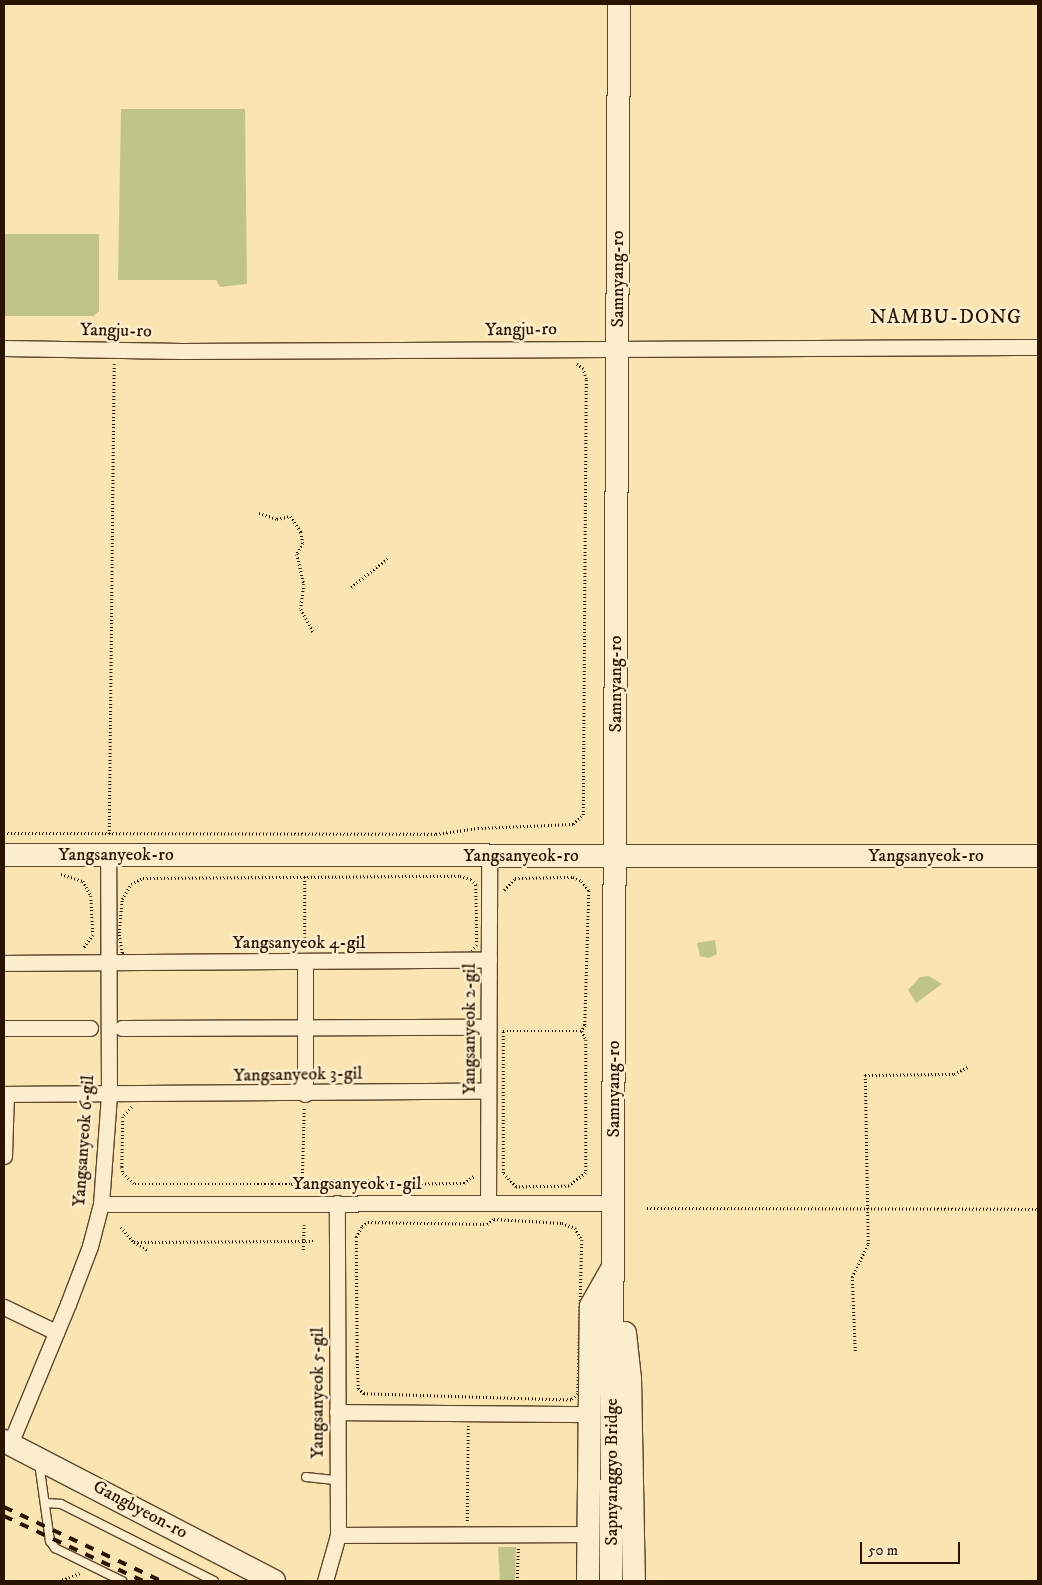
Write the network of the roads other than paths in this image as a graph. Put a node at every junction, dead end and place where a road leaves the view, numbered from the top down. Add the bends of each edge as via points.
1 (619, 4) edge
2 (618, 347) junction
3 (1038, 347) edge
4 (4, 348) edge
5 (109, 845) junction
6 (4, 855) edge
7 (489, 855) junction
8 (615, 856) junction
9 (1038, 856) edge
10 (305, 959) junction
11 (489, 960) junction
12 (4, 963) edge
13 (109, 963) junction
14 (479, 1026) dead end
15 (305, 1027) junction
16 (4, 1028) edge
17 (90, 1028) dead end
18 (122, 1028) dead end
19 (488, 1091) junction
20 (5, 1094) edge
21 (305, 1094) junction
22 (109, 1095) junction
23 (4, 1156) edge
24 (337, 1203) junction
25 (488, 1203) junction
26 (614, 1203) junction
27 (101, 1204) junction
28 (614, 1266) junction
29 (613, 1302) junction
30 (4, 1308) edge
31 (56, 1332) junction
32 (613, 1364) joint
33 (337, 1412) junction
34 (589, 1414) junction
35 (7, 1442) edge
36 (38, 1456) junction
37 (306, 1477) dead end
38 (337, 1480) junction
39 (46, 1503) junction
40 (588, 1534) junction
41 (338, 1535) junction
42 (122, 1581) edge
43 (214, 1581) edge
44 (274, 1581) edge
45 (325, 1581) edge
46 (588, 1581) edge
47 (611, 1581) edge
48 (634, 1581) edge

1 - 2 street, Samnyang-ro
2 - 3 street, Yangju-ro
2 - 4 street, Yangju-ro via 191,351
2 - 8 street, Samnyang-ro
5 - 6 street, Yangsanyeok-ro
5 - 7 street, Yangsanyeok-ro
5 - 13 street, Yangsanyeok 6-gil
7 - 8 street, Yangsanyeok-ro
7 - 11 street, Yangsanyeok 2-gil
8 - 9 street, Yangsanyeok-ro
8 - 26 street, Samnyang-ro
10 - 11 street, Yangsanyeok 4-gil
10 - 13 street, Yangsanyeok 4-gil
10 - 15 street
11 - 19 street, Yangsanyeok 2-gil
12 - 13 street, Yangsanyeok 4-gil
13 - 22 street, Yangsanyeok 6-gil
14 - 15 street
15 - 18 street
15 - 21 street
16 - 17 street
19 - 21 street, Yangsanyeok 3-gil
19 - 25 street, Yangsanyeok 2-gil
20 - 22 street, Yangsanyeok 3-gil
20 - 23 street
21 - 22 street, Yangsanyeok 3-gil
22 - 27 street, Yangsanyeok 6-gil
24 - 25 street, Yangsanyeok 1-gil
24 - 27 street, Yangsanyeok 1-gil
24 - 33 street, Yangsanyeok 5-gil
25 - 26 street, Yangsanyeok 1-gil
26 - 28 street, Samnyang-ro
27 - 31 street, Yangsanyeok 6-gil via 90,1246
28 - 29 street, Samnyang-ro
28 - 34 street via 590,1306
29 - 32 street, Samnyang-ro
29 - 48 street via 627,1340
30 - 31 street
31 - 35 street, Yangsanyeok 6-gil
32 - 47 street, Sapnyanggyo Bridge
33 - 34 street
33 - 38 street, Yangsanyeok 5-gil
34 - 40 street
35 - 36 street, Gangbyeon-ro
36 - 39 lane
36 - 44 street, Gangbyeon-ro
37 - 38 lane
38 - 41 street, Yangsanyeok 5-gil
39 - 42 lane via 50,1541 55,1548
39 - 43 lane via 61,1504
40 - 41 street
40 - 46 street
41 - 45 street, Yangsanyeok 5-gil

